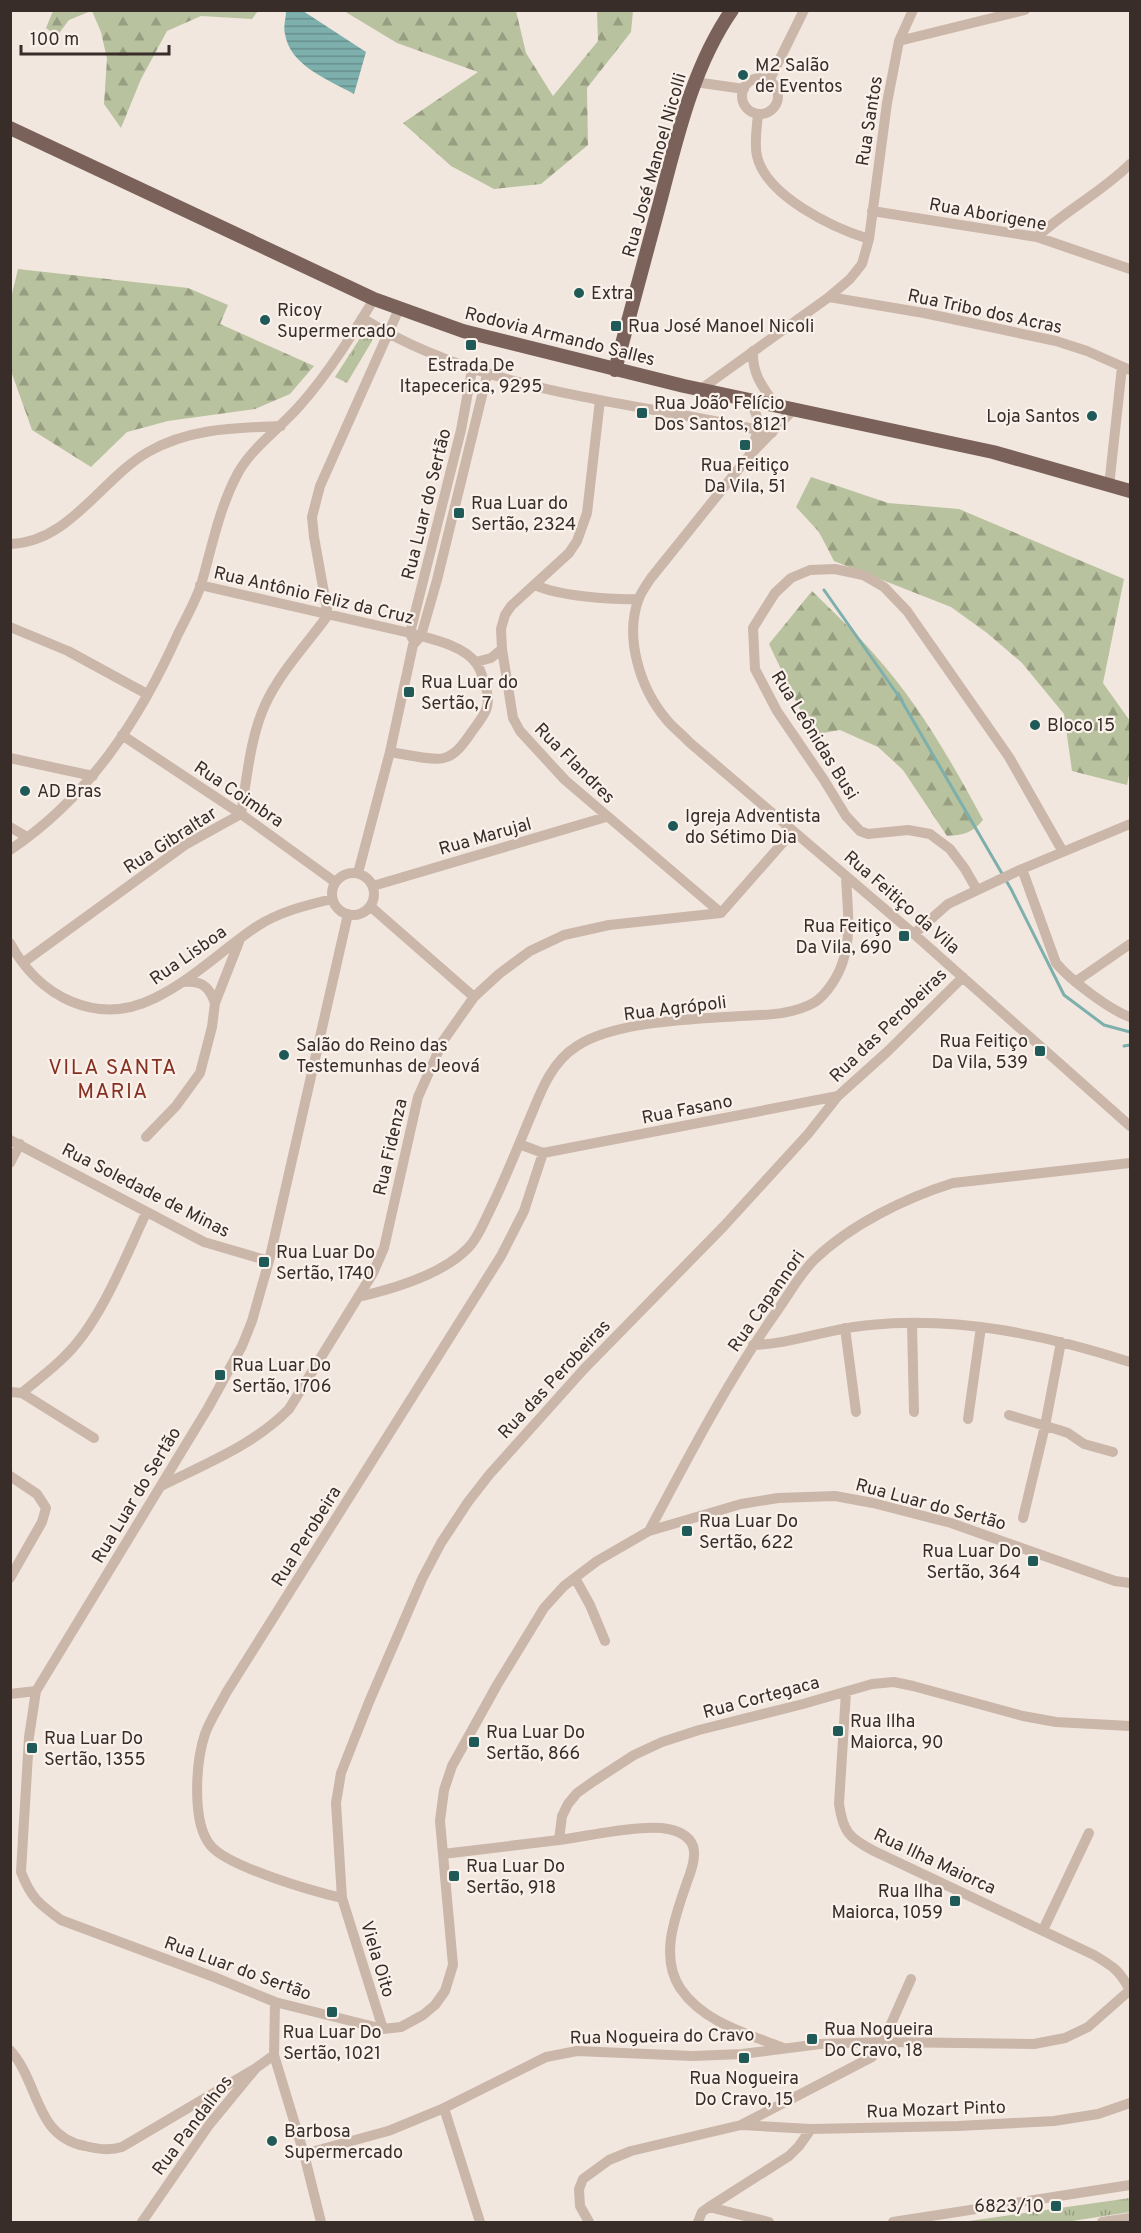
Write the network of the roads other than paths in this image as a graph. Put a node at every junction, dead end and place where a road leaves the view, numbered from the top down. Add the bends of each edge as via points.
1 (732, 10) edge
2 (804, 10) edge
3 (913, 10) edge
4 (1025, 10) edge
5 (899, 41) junction
6 (769, 81) junction
7 (695, 82) junction
8 (744, 89) junction
9 (758, 114) junction
10 (10, 128) edge
11 (1131, 164) edge
12 (872, 211) junction
13 (1037, 237) junction
14 (869, 239) junction
15 (1131, 269) edge
16 (829, 297) junction
17 (374, 299) junction
18 (399, 309) junction
19 (362, 318) junction
20 (388, 334) junction
21 (753, 351) junction
22 (1126, 369) edge
23 (472, 370) junction
24 (615, 370) junction
25 (487, 375) junction
26 (701, 389) junction
27 (600, 400) junction
28 (750, 400) junction
29 (776, 406) junction
30 (793, 410) junction
31 (281, 426) junction
32 (759, 429) junction
33 (772, 433) junction
34 (749, 456) junction
35 (460, 459) junction
36 (1109, 486) junction
37 (1131, 491) edge
38 (10, 544) edge
39 (200, 585) junction
40 (535, 585) junction
41 (639, 599) junction
42 (328, 615) junction
43 (10, 627) edge
44 (416, 634) junction
45 (502, 649) junction
46 (476, 662) junction
47 (508, 693) junction
48 (147, 694) junction
49 (489, 701) junction
50 (122, 735) junction
51 (390, 752) junction
52 (10, 758) edge
53 (93, 776) junction
54 (241, 813) junction
55 (606, 817) junction
56 (1131, 824) edge
57 (10, 828) edge
58 (793, 831) junction
59 (27, 837) junction
60 (13, 848) edge
61 (1063, 852) junction
62 (10, 860) edge
63 (1022, 869) junction
64 (358, 873) junction
65 (846, 876) junction
66 (335, 882) junction
67 (373, 886) junction
68 (977, 890) junction
69 (332, 899) junction
70 (370, 906) junction
71 (721, 914) junction
72 (348, 915) junction
73 (914, 934) junction
74 (239, 940) junction
75 (10, 943) edge
76 (1131, 944) edge
77 (24, 962) junction
78 (963, 976) junction
79 (181, 982) junction
80 (1075, 982) junction
81 (474, 997) junction
82 (215, 1003) junction
83 (1131, 1017) edge
84 (838, 1096) junction
85 (1131, 1126) edge
86 (146, 1137) dead end
87 (15, 1142) edge
88 (519, 1144) junction
89 (543, 1154) junction
90 (10, 1163) edge
91 (1131, 1163) edge
92 (146, 1213) junction
93 (270, 1261) junction
94 (358, 1297) junction
95 (912, 1323) junction
96 (981, 1327) junction
97 (845, 1328) junction
98 (1061, 1342) junction
99 (753, 1346) junction
100 (1131, 1362) edge
101 (10, 1392) edge
102 (22, 1393) junction
103 (856, 1412) dead end
104 (914, 1412) dead end
105 (1009, 1415) dead end
106 (968, 1419) dead end
107 (1045, 1426) junction
108 (94, 1438) dead end
109 (1113, 1452) dead end
110 (10, 1476) edge
111 (160, 1486) junction
112 (1023, 1518) dead end
113 (649, 1531) junction
114 (10, 1578) edge
115 (575, 1578) junction
116 (1131, 1583) edge
117 (604, 1641) dead end
118 (36, 1691) junction
119 (846, 1692) junction
120 (10, 1694) edge
121 (1131, 1726) edge
122 (1089, 1833) dead end
123 (559, 1840) junction
124 (443, 1854) junction
125 (342, 1898) junction
126 (1043, 1930) junction
127 (911, 1979) dead end
128 (1130, 1990) edge
129 (275, 2002) junction
130 (383, 2029) junction
131 (883, 2042) junction
132 (784, 2048) junction
133 (10, 2050) edge
134 (274, 2055) junction
135 (256, 2068) junction
136 (1131, 2103) edge
137 (444, 2108) junction
138 (741, 2125) junction
139 (811, 2129) junction
140 (304, 2154) junction
141 (1131, 2185) edge
142 (709, 2206) junction
143 (1131, 2218) edge
144 (142, 2223) edge
145 (321, 2223) edge
146 (480, 2223) edge
147 (589, 2223) edge
148 (698, 2223) edge
149 (769, 2223) edge
150 (893, 2223) edge
151 (1102, 2223) edge

1 - 7 main road, Rua José Manoel Nicolli
2 - 6 street
3 - 5 street, Rua Santos
4 - 5 street
5 - 12 street, Rua Santos
6 - 8 street via 750,81
6 - 9 street via 778,94 776,104 768,112
7 - 8 street
7 - 24 main road, Rua José Manoel Nicolli via 671,157
8 - 9 street via 745,105
9 - 14 street via 757,156 772,183 826,222
10 - 17 main road, Rodovia Armando Salles
11 - 13 street
12 - 13 street, Rua Aborigene
12 - 14 street, Rua Santos
13 - 15 street, Rua Aborigene
14 - 16 street, Rua Santos via 858,271
16 - 21 street, Rua Santos
16 - 22 street, Rua Tribo dos Acras via 1056,341
17 - 18 main road, Rodovia Armando Salles
17 - 19 street
18 - 20 street
18 - 24 main road, Rodovia Armando Salles via 463,331
19 - 20 street
19 - 31 street via 322,378
20 - 23 street
20 - 42 street via 320,486 312,517
21 - 26 street, Rua Santos
21 - 29 street via 753,366
22 - 36 street
23 - 25 street
23 - 35 street, Rua Luar do Sertão
24 - 26 main road, Rodovia Armando Salles
25 - 27 street
25 - 35 street, Rua Luar do Sertão
26 - 28 main road, Rodovia Armando Salles
27 - 32 street
27 - 40 street, Rua Flandres via 582,529 569,553
28 - 29 main road, Rodovia Armando Salles
28 - 32 street
29 - 30 main road, Rodovia Armando Salles
30 - 33 street, Rua Feitiço da Vila
30 - 36 main road, Rodovia Armando Salles via 993,452
31 - 38 street via 210,430 174,440 125,468 57,529
31 - 39 street via 239,470 227,494
32 - 33 street
32 - 34 street, Rua Feitiço da Vila
33 - 34 street, Rua Feitiço da Vila
34 - 41 street, Rua Feitiço da Vila via 651,578
35 - 44 street, Rua Luar do Sertão via 438,580
36 - 37 main road, Rodovia Armando Salles
39 - 42 street, Rua Antônio Feliz da Cruz
39 - 48 street
40 - 41 street via 566,593
40 - 45 street, Rua Flandres via 505,615
41 - 58 street, Rua Feitiço da Vila via 633,628 634,648 649,693 666,719
42 - 44 street, Rua Antônio Feliz da Cruz
42 - 54 street, Rua Gibraltar via 275,685 264,706
43 - 48 street via 68,651
44 - 46 street, Rua Antônio Feliz da Cruz
44 - 51 street, Rua Luar do Sertão
45 - 46 street via 491,658
45 - 47 street, Rua Flandres
46 - 49 street
47 - 49 street
47 - 55 street, Rua Flandres via 520,731
48 - 50 street
49 - 51 street via 483,717 452,755 440,758
50 - 53 street
50 - 54 street, Rua Coimbra
51 - 64 street, Rua Luar do Sertão
52 - 53 street
53 - 59 street
54 - 66 street, Rua Coimbra
54 - 77 street, Rua Gibraltar via 185,845
55 - 67 street, Rua Marujal
55 - 71 street, Rua Flandres
56 - 61 street
57 - 59 street
58 - 65 street, Rua Feitiço da Vila
58 - 71 street
59 - 60 street
60 - 62 street
61 - 63 street
61 - 68 street, Rua Leônidas Busi via 1009,757 907,611 884,588 863,575 835,569 810,570 791,578 775,593 753,628 756,669 777,711 860,831 868,834 908,830 930,834 950,849
63 - 68 street
63 - 80 street via 1051,953 1060,969
64 - 66 street via 341,876
64 - 67 street
65 - 73 street, Rua Feitiço da Vila
65 - 88 street, Rua Agrópoli via 849,929 843,962 818,1000 780,1014 640,1026 591,1039 576,1047 553,1069
66 - 69 street
67 - 70 street
68 - 73 street via 948,904
69 - 72 street
69 - 74 street, Rua Lisboa via 283,914
70 - 72 street via 360,914
70 - 81 street
71 - 81 street, Rua Fidenza via 609,925 564,935 530,951
72 - 93 street, Rua Luar do Sertão
73 - 78 street, Rua Feitiço da Vila
74 - 79 street, Rua Lisboa
74 - 82 street
75 - 77 street, Rua Lisboa
76 - 80 street
77 - 79 street, Rua Lisboa via 54,994 91,1008 144,1003
78 - 84 street, Rua das Perobeiras
78 - 85 street, Rua Feitiço da Vila
79 - 82 street via 197,981 206,986
80 - 83 street
81 - 94 street, Rua Fidenza via 443,1041 418,1097 384,1248
82 - 86 street via 200,1074
84 - 89 street, Rua Fasano
84 - 125 street, Rua das Perobeiras via 724,1226 510,1450 441,1543 417,1590 341,1773 336,1803
87 - 90 street
87 - 92 street, Rua Soledade de Minas
88 - 89 street
88 - 94 street, Rua Agrópoli via 477,1237 468,1248 447,1265 384,1291
89 - 125 street, Rua Perobeira via 524,1211 501,1256 226,1694 204,1740 198,1800 203,1833 210,1846 227,1858 272,1877
91 - 99 street, Rua Capannori via 953,1183 884,1212 855,1227 815,1259
92 - 93 street, Rua Soledade de Minas via 204,1242
92 - 102 street via 109,1292 78,1342
93 - 111 street, Rua Luar do Sertão via 242,1346
94 - 111 street, Rua Fidenza via 290,1409 275,1424 239,1447
95 - 96 street
95 - 97 street
95 - 104 street
96 - 98 street
96 - 106 street
97 - 99 street
97 - 103 street
98 - 100 street
98 - 107 street
99 - 113 street, Rua Capannori
101 - 102 street
102 - 108 street
105 - 107 street
107 - 109 street
107 - 112 street
110 - 114 street via 37,1494 46,1508
111 - 118 street, Rua Luar do Sertão
113 - 115 street, Rua Luar do Sertão
113 - 116 street, Rua Luar do Sertão via 741,1504 836,1496 951,1523 1115,1581
115 - 117 street
115 - 124 street, Rua Luar do Sertão via 544,1608 452,1766 440,1821
118 - 120 street
118 - 129 street, Rua Luar do Sertão via 29,1737 21,1872 28,1891 61,1920
119 - 121 street, Rua Cortegaca via 894,1682 1034,1718
119 - 123 street, Rua Cortegaca via 699,1730 634,1755 577,1793 562,1816
119 - 126 street, Rua Ilha Maiorca via 839,1804 848,1835 857,1843
122 - 126 street
123 - 124 street
123 - 132 street via 648,1828 667,1828 690,1839 694,1861 677,1912 670,1946 671,1968 680,1987 711,2018
124 - 130 street, Rua Luar do Sertão via 453,1965 445,1990 423,2015 401,2026
125 - 130 street, Viela Oito
126 - 128 street, Rua Ilha Maiorca via 1112,1965 1123,1975
127 - 131 street
128 - 131 street, Rua Nogueira do Cravo via 1088,2027 1065,2038 1034,2044
129 - 130 street, Rua Luar do Sertão
129 - 134 street
131 - 132 street, Rua Nogueira do Cravo
131 - 138 street via 872,2057
132 - 137 street, Rua Nogueira do Cravo via 693,2056 577,2051 546,2057
133 - 135 street via 57,2134 76,2145 107,2150 122,2147
134 - 135 street, Rua Pandalhos
134 - 140 street
135 - 144 street, Rua Pandalhos via 209,2125
136 - 139 street, Rua Mozart Pinto via 1098,2114 1054,2121
137 - 140 street, Rua Nogueira do Cravo via 388,2131
137 - 146 street
138 - 139 street, Rua Mozart Pinto
138 - 147 street via 631,2151 597,2167 583,2179 579,2189 580,2206
139 - 142 street via 789,2156
140 - 145 street
141 - 150 street
142 - 148 street
142 - 149 street
143 - 151 street

